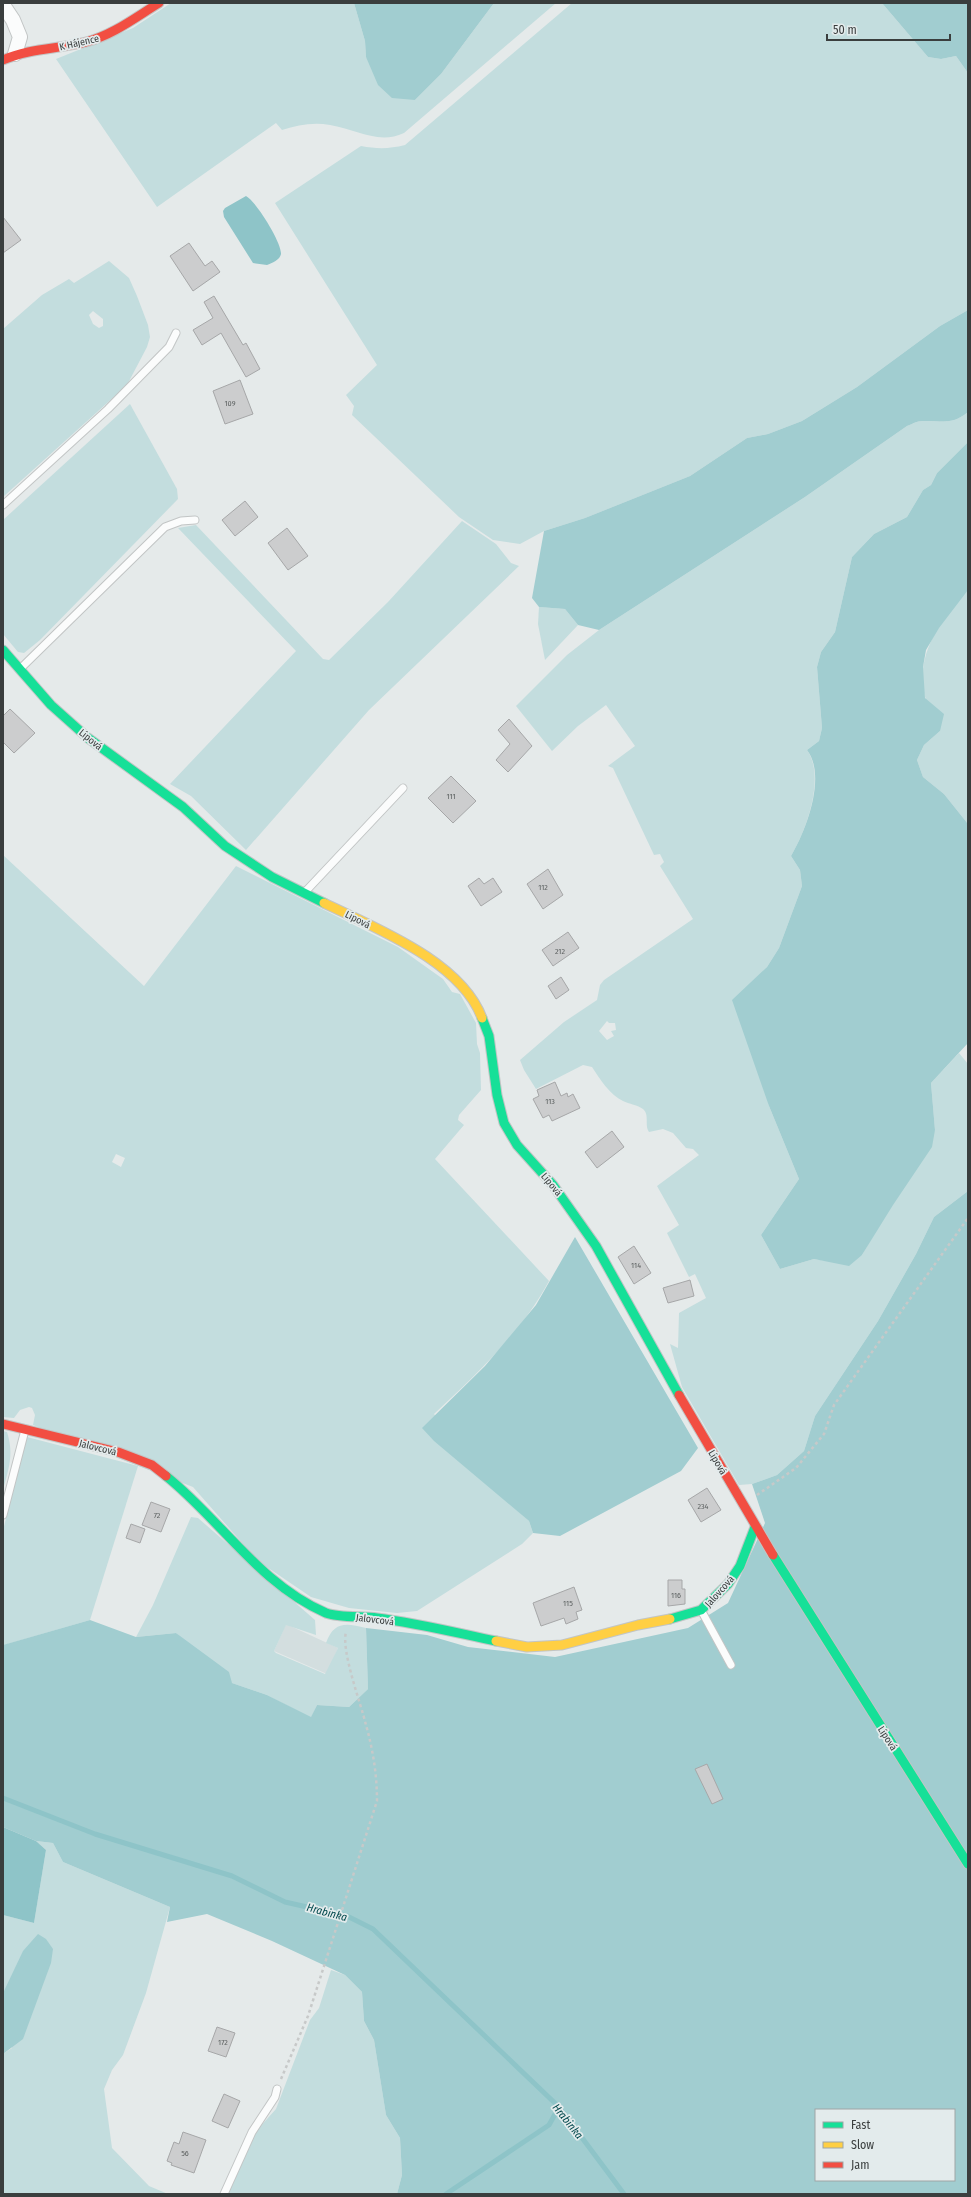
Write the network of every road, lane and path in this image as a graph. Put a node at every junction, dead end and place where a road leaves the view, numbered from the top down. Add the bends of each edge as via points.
1 (159, 3) edge
2 (3, 5) edge
3 (9, 57) edge
4 (176, 333) dead end
5 (3, 505) edge
6 (195, 520) dead end
7 (3, 650) edge
8 (19, 670) junction
9 (403, 788) dead end
10 (305, 892) junction
11 (968, 1218) edge
12 (3, 1424) edge
13 (25, 1430) junction
14 (743, 1504) junction
15 (3, 1515) edge
16 (756, 1527) junction
17 (701, 1610) junction
18 (351, 1616) junction
19 (731, 1665) dead end
20 (968, 1864) edge
21 (277, 2088) joint
22 (224, 2194) edge

1 - 3 street, K Hájence via 106,36
2 - 3 street, K Hájence via 20,37
4 - 5 lane via 169,347 130,387
6 - 8 lane via 181,521 165,527
7 - 8 street, Lípová
8 - 10 street, Lípová via 51,705 88,738 183,807 225,846 272,877
9 - 10 lane
10 - 14 street, Lípová via 417,949 448,972 465,990 480,1012 489,1036 497,1095 504,1123 517,1145 553,1185 596,1246 663,1368
11 - 14 path via 834,1405 824,1434 796,1468
12 - 13 street, Jalovcová
13 - 15 lane
13 - 18 street, Jalovcová via 118,1452 152,1466 184,1490 236,1547 279,1586 328,1614
14 - 16 street, Lípová
16 - 17 street, Jalovcová via 740,1566 728,1584
16 - 20 street, Lípová
17 - 18 street, Jalovcová via 685,1616 547,1647 527,1646 378,1618
17 - 19 lane
18 - 21 path via 346,1635 348,1656 371,1744 377,1781 377,1801 308,2016
21 - 22 lane via 252,2132

